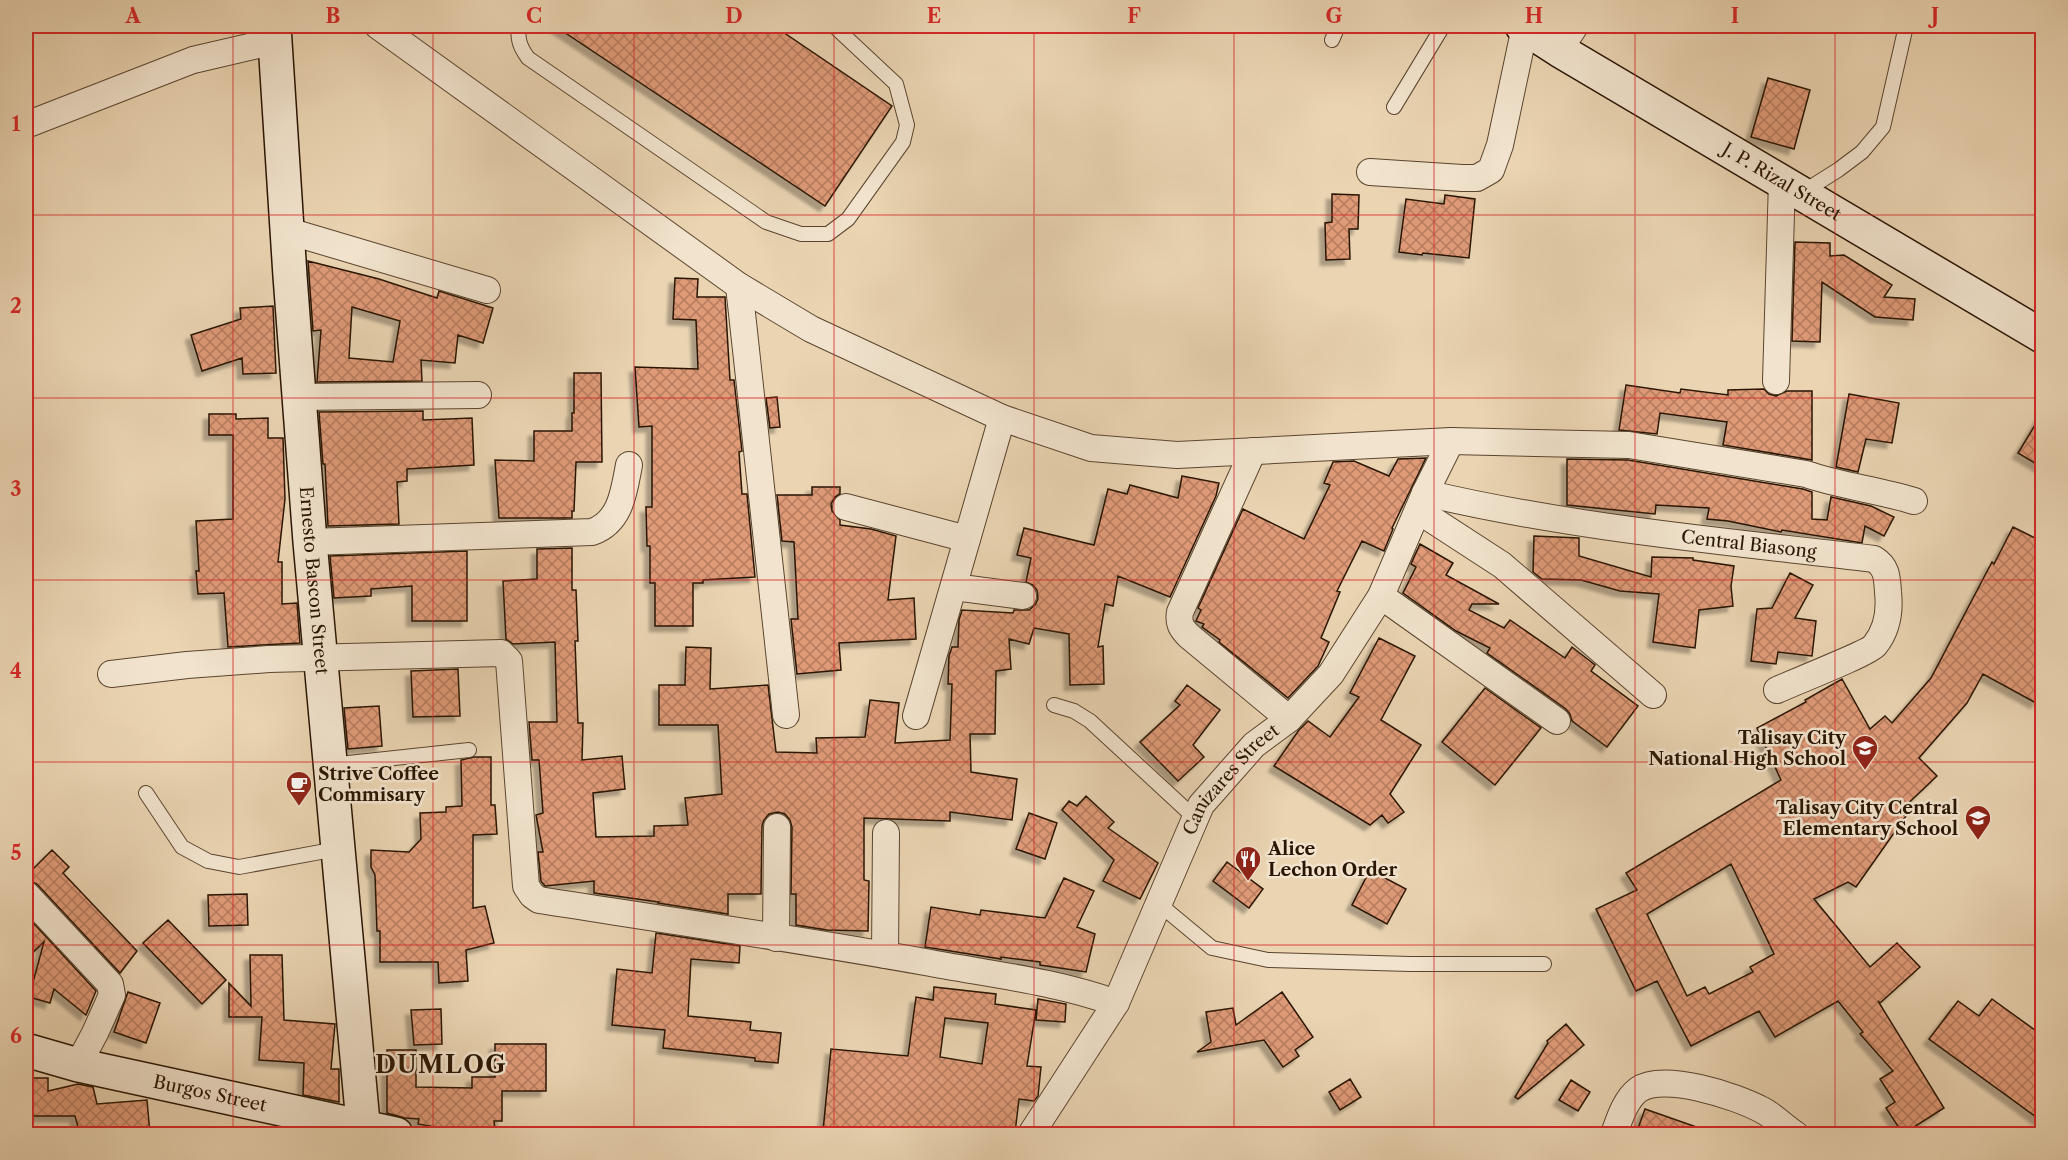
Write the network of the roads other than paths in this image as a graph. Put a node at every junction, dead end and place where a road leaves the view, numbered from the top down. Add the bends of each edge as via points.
1 (378, 26) edge
2 (519, 26) edge
3 (834, 26) edge
4 (1338, 26) edge
5 (1443, 26) edge
6 (1524, 26) edge
7 (1906, 26) edge
8 (274, 33) edge
9 (1567, 38) edge
10 (1332, 40) dead end
11 (1394, 107) dead end
12 (26, 125) edge
13 (1370, 172) dead end
14 (1792, 187) junction
15 (288, 231) junction
16 (739, 286) junction
17 (487, 290) dead end
18 (2043, 336) edge
19 (1776, 381) dead end
20 (477, 395) dead end
21 (299, 397) junction
22 (1002, 418) junction
23 (1450, 441) junction
24 (1253, 451) junction
25 (629, 465) dead end
26 (1914, 501) dead end
27 (1422, 502) junction
28 (846, 507) dead end
29 (967, 538) junction
30 (310, 542) junction
31 (954, 587) junction
32 (1023, 596) dead end
33 (1381, 596) junction
34 (320, 658) junction
35 (111, 674) dead end
36 (1777, 690) dead end
37 (1653, 695) dead end
38 (1054, 705) dead end
39 (786, 715) dead end
40 (916, 716) dead end
41 (1289, 718) junction
42 (1557, 722) dead end
43 (469, 750) dead end
44 (330, 765) junction
45 (146, 793) dead end
46 (1195, 818) junction
47 (777, 827) dead end
48 (886, 833) dead end
49 (338, 849) junction
50 (26, 894) edge
51 (1159, 904) junction
52 (776, 938) junction
53 (885, 955) junction
54 (1544, 964) dead end
55 (1116, 1004) junction
56 (26, 1050) edge
57 (78, 1065) junction
58 (364, 1132) edge
59 (396, 1134) edge
60 (1030, 1134) edge
61 (1614, 1134) edge
62 (1795, 1134) edge

1 - 16 street
2 - 3 lane via 520,48 528,58 766,222 801,234 828,234 848,219 903,142 907,125 896,84
4 - 10 lane
5 - 11 lane
6 - 9 street, J. P. Rizal Street
6 - 13 street via 1500,145 1491,171 1477,178
7 - 14 lane via 1883,127 1862,152 1838,171
8 - 12 street
8 - 15 street, Ernesto Bascon Street
9 - 14 street, J. P. Rizal Street
14 - 18 street, J. P. Rizal Street
14 - 19 street
15 - 17 street
15 - 21 street, Ernesto Bascon Street
16 - 22 street via 811,329
16 - 39 street
20 - 21 street
21 - 30 street, Ernesto Bascon Street
22 - 24 street via 1091,448 1177,455
22 - 29 street
23 - 24 street
23 - 26 street via 1629,445 1806,474
23 - 27 street, Canizares Street
24 - 41 street via 1179,620 1189,636
25 - 30 street via 623,499 616,512 602,529 592,532
27 - 33 street, Canizares Street
27 - 36 street, Central Biasong via 1875,559 1883,565 1889,606 1884,630 1874,647
27 - 37 street
28 - 29 street
29 - 31 street
30 - 34 street, Ernesto Bascon Street
31 - 32 street
31 - 40 street
33 - 41 street, Canizares Street via 1331,674
33 - 42 street
34 - 35 street via 187,665
34 - 44 street, Ernesto Bascon Street
34 - 52 street via 501,653 509,661 526,886 532,895 539,900
38 - 46 lane via 1090,721
41 - 46 street, Canizares Street via 1254,745 1201,805
43 - 44 lane
44 - 49 street, Ernesto Bascon Street
45 - 49 lane via 182,847 208,861 238,867
46 - 51 street, Canizares Street
47 - 52 street
48 - 53 street
49 - 58 street, Ernesto Bascon Street
50 - 57 street via 110,984 112,995
51 - 54 lane via 1212,948 1269,960
51 - 55 street, Canizares Street
52 - 53 street
53 - 55 street via 1088,993
55 - 60 street, Canizares Street
56 - 57 street, Burgos Street
57 - 58 street, Burgos Street
58 - 59 street, Burgos Street
61 - 62 street via 1624,1108 1637,1090 1657,1082 1682,1084 1729,1097 1762,1110

